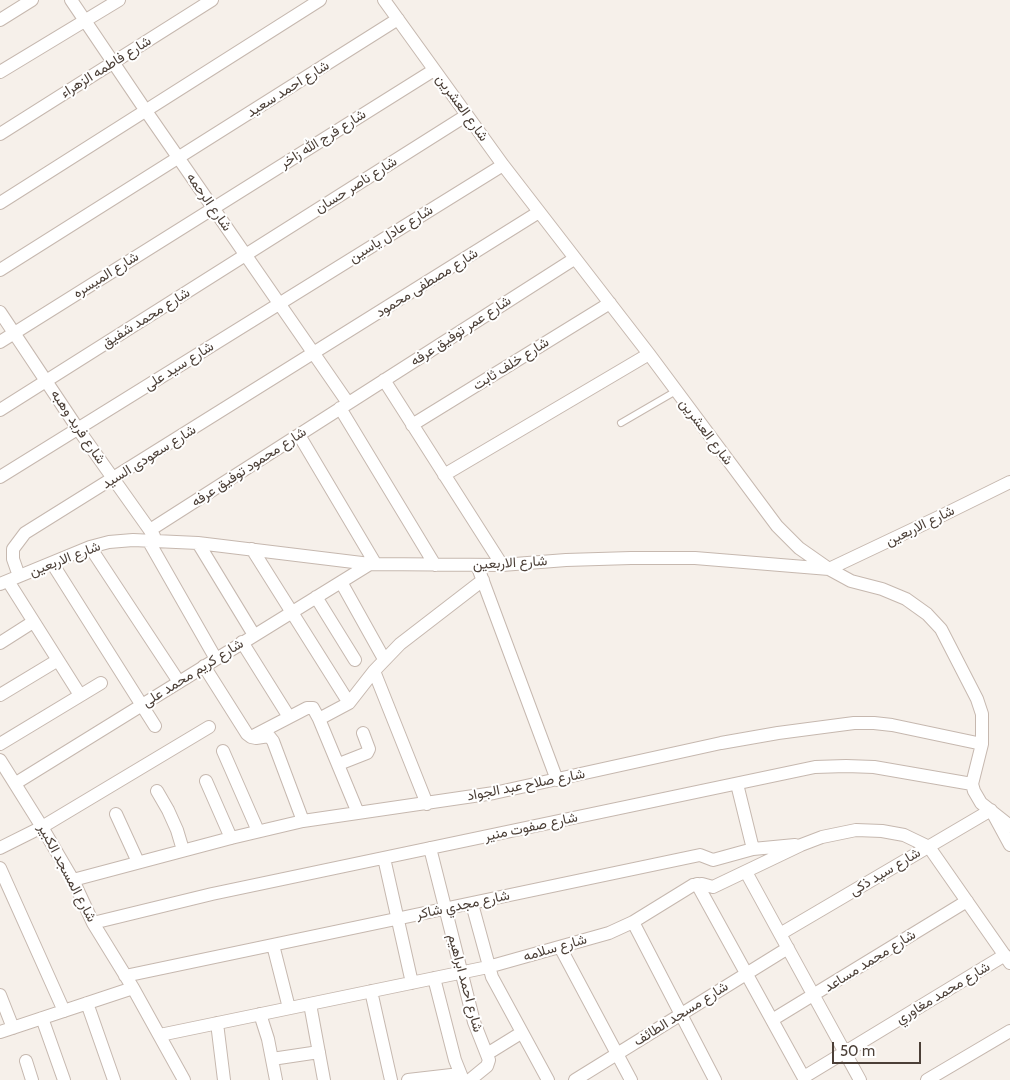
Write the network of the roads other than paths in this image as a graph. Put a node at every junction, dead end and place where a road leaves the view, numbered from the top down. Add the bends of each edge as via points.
1 (32, 0) edge
2 (71, 0) edge
3 (119, 0) edge
4 (212, 0) edge
5 (320, 0) edge
6 (384, 0) edge
7 (398, 19) junction
8 (0, 20) edge
9 (85, 21) junction
10 (113, 62) junction
11 (434, 70) junction
12 (0, 72) edge
13 (146, 111) junction
14 (467, 115) junction
15 (0, 134) edge
16 (178, 158) junction
17 (503, 165) junction
18 (0, 203) edge
19 (213, 208) junction
20 (539, 212) junction
21 (246, 255) junction
22 (574, 259) junction
23 (0, 270) edge
24 (610, 303) junction
25 (279, 304) junction
26 (0, 312) edge
27 (14, 333) junction
28 (0, 342) edge
29 (314, 354) junction
30 (649, 354) junction
31 (384, 380) junction
32 (47, 381) junction
33 (676, 391) junction
34 (344, 406) junction
35 (0, 410) edge
36 (621, 423) dead end
37 (412, 425) junction
38 (78, 429) junction
39 (299, 435) junction
40 (444, 475) junction
41 (0, 477) edge
42 (114, 479) junction
43 (1010, 482) edge
44 (151, 537) junction
45 (198, 543) junction
46 (90, 547) junction
47 (252, 549) junction
48 (52, 563) junction
49 (372, 564) junction
50 (436, 565) junction
51 (478, 565) junction
52 (502, 565) junction
53 (829, 569) junction
54 (9, 580) edge
55 (483, 580) junction
56 (341, 582) junction
57 (316, 597) junction
58 (291, 612) junction
59 (33, 622) junction
60 (254, 635) junction
61 (242, 642) junction
62 (0, 644) edge
63 (216, 658) junction
64 (384, 659) junction
65 (58, 660) junction
66 (355, 660) dead end
67 (204, 666) junction
68 (374, 671) junction
69 (101, 682) dead end
70 (179, 682) junction
71 (0, 695) edge
72 (80, 695) junction
73 (349, 704) junction
74 (142, 705) junction
75 (289, 717) junction
76 (320, 719) junction
77 (155, 726) dead end
78 (209, 727) dead end
79 (363, 733) dead end
80 (251, 737) junction
81 (0, 744) edge
82 (982, 744) junction
83 (223, 751) dead end
84 (0, 760) edge
85 (339, 764) junction
86 (9, 780) edge
87 (557, 780) junction
88 (206, 781) dead end
89 (737, 784) junction
90 (972, 784) junction
91 (157, 791) dead end
92 (426, 804) junction
93 (991, 810) junction
94 (358, 813) junction
95 (116, 814) dead end
96 (303, 821) junction
97 (42, 826) junction
98 (1010, 826) edge
99 (258, 831) junction
100 (231, 838) junction
101 (801, 845) junction
102 (1010, 845) edge
103 (929, 846) junction
104 (0, 848) edge
105 (430, 848) junction
106 (753, 849) junction
107 (183, 850) junction
108 (384, 858) junction
109 (138, 862) junction
110 (0, 868) edge
111 (746, 872) junction
112 (73, 880) junction
113 (697, 884) junction
114 (967, 901) junction
115 (472, 904) junction
116 (446, 909) junction
117 (398, 919) junction
118 (633, 922) junction
119 (93, 923) junction
120 (780, 934) junction
121 (273, 945) junction
122 (560, 947) junction
123 (788, 948) junction
124 (1008, 959) edge
125 (488, 967) junction
126 (462, 972) junction
127 (746, 974) junction
128 (125, 976) junction
129 (434, 978) junction
130 (412, 982) junction
131 (132, 988) junction
132 (371, 991) junction
133 (0, 994) edge
134 (814, 995) junction
135 (87, 1002) junction
136 (310, 1004) junction
137 (289, 1008) junction
138 (64, 1010) junction
139 (260, 1014) junction
140 (681, 1014) junction
141 (42, 1018) junction
142 (772, 1020) junction
143 (217, 1023) junction
144 (13, 1028) junction
145 (1010, 1031) edge
146 (0, 1032) edge
147 (521, 1033) junction
148 (160, 1035) junction
149 (319, 1052) junction
150 (845, 1052) junction
151 (487, 1054) junction
152 (617, 1054) junction
153 (272, 1059) junction
154 (26, 1062) dead end
155 (464, 1078) edge
156 (805, 1079) edge
157 (32, 1080) edge
158 (64, 1080) edge
159 (114, 1080) edge
160 (184, 1080) edge
161 (224, 1080) edge
162 (276, 1080) edge
163 (324, 1080) edge
164 (391, 1080) edge
165 (408, 1080) edge
166 (548, 1080) edge
167 (574, 1080) edge
168 (630, 1080) edge
169 (715, 1080) edge
170 (860, 1080) edge
171 (927, 1080) edge

1 - 8 street
2 - 9 street, شارع الرحمه
3 - 9 street
4 - 10 street, شارع فاطمه الزهراء
5 - 13 street
6 - 7 street, شارع العشرين
7 - 11 street, شارع العشرين
7 - 16 street, شارع احمد سعيد
9 - 10 street, شارع الرحمه
9 - 12 street
10 - 13 street, شارع الرحمه
10 - 15 street, شارع فاطمه الزهراء
11 - 14 street, شارع العشرين
11 - 19 street, شارع فرج الله زاخر
13 - 16 street, شارع الرحمه
13 - 18 street
14 - 17 street, شارع العشرين
14 - 21 street, شارع ناصر حسان
16 - 19 street, شارع الرحمه
16 - 23 street, شارع احمد سعيد
17 - 20 street, شارع العشرين
17 - 25 street, شارع عادل ياسين
19 - 21 street, شارع الرحمه
19 - 27 street, شارع الميسره
20 - 22 street, شارع العشرين
20 - 29 street, شارع مصطفى محمود
21 - 25 street, شارع الرحمه
21 - 32 street, شارع محمد شفيق
22 - 24 street, شارع العشرين
22 - 31 street, شارع عمر توفيق عرفه
24 - 30 street, شارع العشرين
24 - 37 street, شارع خلف ثابت
25 - 29 street, شارع الرحمه
25 - 38 street, شارع سيد على
26 - 27 street, شارع فريد وهبه
27 - 28 street, شارع الميسره
27 - 32 street, شارع فريد وهبه
29 - 34 street, شارع الرحمه
29 - 42 street, شارع سعودى السيد
30 - 33 street, شارع العشرين
30 - 40 street
31 - 34 street, شارع عمر توفيق عرفه
31 - 37 street
32 - 35 street, شارع محمد شفيق
32 - 38 street, شارع فريد وهبه
33 - 36 lane
33 - 53 street, شارع العشرين via 777,526 799,548
34 - 39 street, شارع محمود توفيق عرفه
34 - 50 street, شارع الرحمه
37 - 40 street
38 - 41 street, شارع سيد على
38 - 42 street, شارع فريد وهبه
39 - 44 street, شارع محمود توفيق عرفه
39 - 49 street
40 - 52 street
42 - 44 street, شارع فريد وهبه
42 - 54 street, شارع سعودى السيد via 25,533 13,549
43 - 53 street, شارع الاربعين
44 - 45 street, شارع الاربعين
44 - 46 street, شارع الاربعين
44 - 63 street, شارع فريد وهبه
45 - 47 street, شارع الاربعين
45 - 60 street
46 - 48 street, شارع الاربعين
46 - 70 street
47 - 49 street, شارع الاربعين
47 - 58 street
48 - 54 street, شارع الاربعين
48 - 74 street
49 - 50 street, شارع الاربعين
49 - 56 street, شارع كريم محمد على
50 - 51 street, شارع الاربعين
51 - 52 street, شارع الاربعين
51 - 55 street
52 - 53 street, شارع الاربعين via 677,558
53 - 82 street, شارع العشرين via 851,581 906,599 941,629 982,714
54 - 59 street, شارع سعودى السيد
55 - 64 street
55 - 87 street
56 - 57 street, شارع كريم محمد على
56 - 64 street
57 - 58 street, شارع كريم محمد على
57 - 66 street
58 - 60 street, شارع كريم محمد على
58 - 73 street
59 - 62 street
59 - 65 street, شارع سعودى السيد
60 - 61 street, شارع كريم محمد على
61 - 63 street, شارع كريم محمد على
61 - 75 street
63 - 67 street, شارع كريم محمد على
64 - 68 street
65 - 71 street
65 - 72 street, شارع سعودى السيد
67 - 70 street, شارع كريم محمد على
67 - 80 street
68 - 73 street
68 - 92 street
69 - 72 street
70 - 74 street, شارع كريم محمد على
72 - 81 street
73 - 76 street
74 - 77 street
74 - 86 street, شارع كريم محمد على
75 - 76 street via 311,707
75 - 80 street
76 - 85 street
78 - 97 street
79 - 85 street via 369,749 367,753
80 - 96 street via 269,736 273,741
82 - 87 street, شارع صلاح عبد الجواد via 892,725 854,723 721,743
82 - 90 street, شارع العشرين
83 - 99 street
84 - 86 street, شارع المسجد الكبير
85 - 94 street
86 - 97 street, شارع المسجد الكبير
87 - 92 street, شارع صلاح عبد الجواد
88 - 100 street
89 - 90 street, شارع صفوت منير via 815,768 846,766 874,767
89 - 105 street, شارع صفوت منير
89 - 106 street
90 - 93 street via 981,803
91 - 107 street via 174,823
92 - 94 street, شارع صلاح عبد الجواد
93 - 98 street
93 - 102 street
93 - 103 street, شارع سيد ذكى
94 - 96 street, شارع صلاح عبد الجواد
95 - 109 street
96 - 99 street, شارع صلاح عبد الجواد
97 - 104 street
97 - 112 street, شارع المسجد الكبير
99 - 100 street, شارع صلاح عبد الجواد
100 - 107 street, شارع صلاح عبد الجواد
101 - 103 street, شارع سلامه via 856,830 904,835
101 - 106 street, شارع مجدي شاكر
101 - 111 street, شارع سلامه
103 - 114 street
103 - 120 street, شارع سيد ذكى
105 - 108 street, شارع صفوت منير
105 - 116 street, شارع احمد ابراهيم
106 - 115 street, شارع مجدي شاكر via 713,860 700,856
107 - 109 street, شارع صلاح عبد الجواد
108 - 117 street
108 - 119 street, شارع صفوت منير
109 - 112 street, شارع صلاح عبد الجواد
110 - 138 street
111 - 113 street, شارع سلامه via 713,887
111 - 120 street
112 - 119 street, شارع المسجد الكبير
113 - 118 street, شارع سلامه
113 - 127 street
114 - 124 street
114 - 134 street, شارع محمد مساعد
115 - 116 street, شارع مجدي شاكر
115 - 125 street
116 - 117 street, شارع مجدي شاكر
116 - 126 street, شارع احمد ابراهيم
117 - 121 street, شارع مجدي شاكر
117 - 130 street
118 - 122 street, شارع سلامه via 609,933
118 - 140 street
119 - 128 street, شارع المسجد الكبير
120 - 123 street
121 - 128 street, شارع مجدي شاكر
121 - 137 street
122 - 125 street, شارع سلامه
122 - 152 street
123 - 127 street, شارع مسجد الطائف
123 - 134 street
124 - 150 street, شارع محمد مغاوري
125 - 126 street, شارع سلامه
125 - 147 street
126 - 129 street, شارع سلامه
126 - 151 street, شارع احمد ابراهيم via 477,1030
127 - 140 street, شارع مسجد الطائف
127 - 142 street
128 - 131 street, شارع المسجد الكبير
129 - 130 street, شارع سلامه
129 - 155 street via 455,1060
130 - 132 street, شارع سلامه
131 - 135 street
131 - 148 street, شارع المسجد الكبير
132 - 136 street, شارع سلامه
132 - 164 street
133 - 144 street
134 - 142 street, شارع محمد مساعد
134 - 150 street
135 - 138 street
135 - 159 street
136 - 137 street, شارع سلامه
136 - 149 street
137 - 139 street, شارع سلامه
138 - 141 street
139 - 143 street, شارع سلامه
139 - 153 street
140 - 152 street, شارع مسجد الطائف
140 - 169 street
141 - 144 street
141 - 158 street
142 - 156 street
143 - 148 street, شارع سلامه
143 - 161 street
144 - 146 street
145 - 171 street
147 - 151 street
147 - 166 street
148 - 160 street, شارع المسجد الكبير
149 - 153 street
149 - 163 street
150 - 156 street, شارع محمد مغاوري
150 - 170 street
151 - 155 street via 487,1066
152 - 167 street, شارع مسجد الطائف
152 - 168 street
153 - 162 street
154 - 157 street
155 - 165 street

